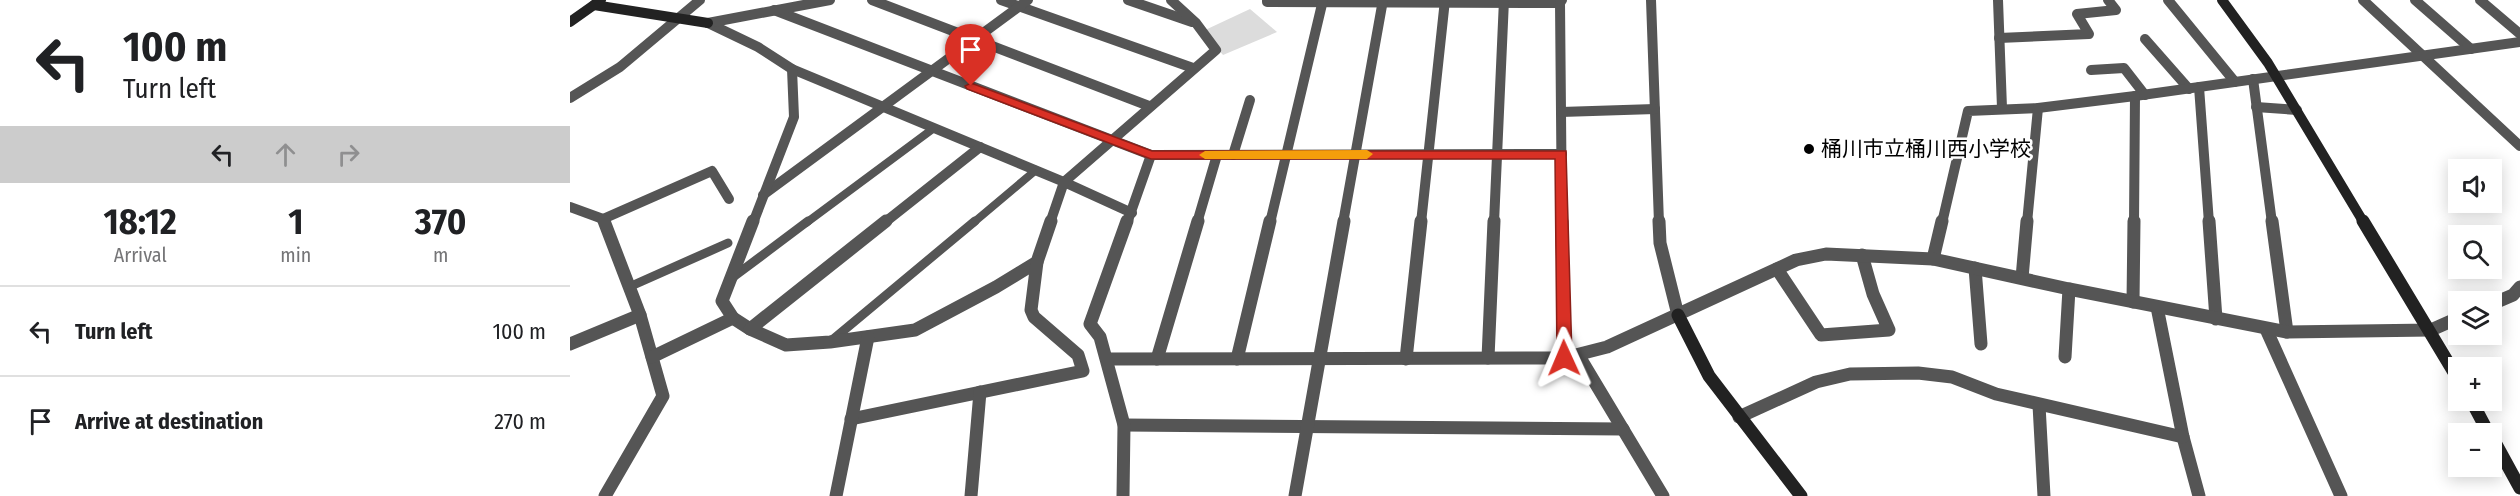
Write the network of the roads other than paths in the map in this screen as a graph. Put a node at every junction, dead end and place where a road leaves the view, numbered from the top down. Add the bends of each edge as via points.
1 (830, 0) edge
2 (872, 0) edge
3 (1001, 0) edge
4 (1128, 0) edge
5 (1171, 0) edge
6 (1651, 0) edge
7 (1998, 0) edge
8 (2108, 0) edge
9 (2168, 0) edge
10 (2222, 0) edge
11 (2364, 0) edge
12 (2415, 0) edge
13 (2480, 0) edge
14 (1265, 1) edge
15 (1323, 1) edge
16 (1383, 1) edge
17 (1444, 1) edge
18 (1504, 1) edge
19 (598, 2) edge
20 (695, 2) edge
21 (1561, 2) edge
22 (1024, 3) edge
23 (774, 10) junction
24 (679, 18) junction
25 (570, 22) edge
26 (708, 22) junction
27 (1196, 23) junction
28 (2520, 34) edge
29 (1999, 38) junction
30 (2145, 39) dead end
31 (974, 40) junction
32 (2520, 42) edge
33 (2471, 49) junction
34 (2424, 56) junction
35 (1193, 68) junction
36 (792, 69) junction
37 (2091, 70) dead end
38 (931, 71) junction
39 (2276, 76) junction
40 (2253, 79) junction
41 (2235, 82) junction
42 (2194, 88) junction
43 (2140, 95) junction
44 (570, 98) edge
45 (1250, 100) dead end
46 (1149, 106) junction
47 (883, 107) junction
48 (2256, 107) junction
49 (2002, 108) junction
50 (2038, 108) junction
51 (1655, 109) junction
52 (2297, 110) junction
53 (1561, 112) junction
54 (934, 128) junction
55 (1111, 140) junction
56 (2520, 146) edge
57 (980, 147) junction
58 (1355, 154) junction
59 (1428, 154) junction
60 (1497, 154) junction
61 (1562, 154) junction
62 (1151, 155) junction
63 (1216, 155) junction
64 (1233, 155) junction
65 (1286, 155) junction
66 (1036, 170) junction
67 (1064, 182) junction
68 (763, 195) junction
69 (729, 199) dead end
70 (570, 207) edge
71 (1132, 213) junction
72 (603, 219) junction
73 (728, 243) dead end
74 (1862, 255) junction
75 (1933, 259) junction
76 (1037, 262) junction
77 (1975, 268) junction
78 (1777, 269) junction
79 (2022, 278) junction
80 (730, 279) junction
81 (630, 287) junction
82 (2520, 287) edge
83 (2069, 289) junction
84 (2502, 299) edge
85 (2133, 302) junction
86 (2157, 307) junction
87 (640, 315) junction
88 (1678, 315) junction
89 (733, 318) junction
90 (2216, 319) junction
91 (2448, 322) edge
92 (750, 329) junction
93 (2266, 329) junction
94 (2431, 330) junction
95 (2287, 332) junction
96 (868, 337) junction
97 (830, 342) junction
98 (570, 344) edge
99 (1981, 344) dead end
100 (1579, 356) junction
101 (652, 357) junction
102 (2066, 357) dead end
103 (1488, 358) junction
104 (1564, 358) junction
105 (1107, 359) junction
106 (1157, 359) junction
107 (1237, 359) junction
108 (1319, 359) junction
109 (1406, 359) junction
110 (2448, 361) edge
111 (980, 392) junction
112 (2039, 405) junction
113 (1739, 417) junction
114 (851, 419) junction
115 (1124, 425) junction
116 (1307, 426) junction
117 (1623, 429) junction
118 (2183, 437) junction
119 (2502, 456) edge
120 (2520, 488) edge
121 (605, 496) edge
122 (836, 496) edge
123 (971, 496) edge
124 (1123, 496) edge
125 (1294, 496) edge
126 (1663, 496) edge
127 (1801, 496) edge
128 (2044, 496) edge
129 (2199, 496) edge
130 (2341, 496) edge

1 - 23 street
2 - 31 street
3 - 22 street
4 - 27 street
5 - 27 street
6 - 51 street
7 - 29 street
8 - 29 street via 2116,10 2077,14 2089,34
9 - 41 street
10 - 39 street
11 - 34 street
12 - 33 street
13 - 28 street
14 - 15 street
15 - 16 street
15 - 65 street
16 - 17 street
16 - 58 street
17 - 18 street
17 - 59 street
18 - 21 street
18 - 60 street
19 - 24 street
19 - 25 street
20 - 24 street
21 - 53 street
22 - 31 street
22 - 35 street
23 - 26 street
23 - 38 street
24 - 26 street
24 - 44 street via 620,67
26 - 36 street
27 - 35 street via 1215,50
29 - 49 street
30 - 42 street
31 - 38 street
31 - 46 street
32 - 33 street
33 - 34 street
34 - 39 street
34 - 56 street
35 - 46 street
36 - 47 street
36 - 68 street via 794,117
37 - 43 street via 2124,68
38 - 47 street
38 - 55 street
39 - 40 street
39 - 52 street
40 - 41 street
40 - 48 street
41 - 42 street
42 - 43 street
42 - 90 street
43 - 50 street
43 - 85 street
45 - 64 street
46 - 55 street
47 - 54 street
47 - 68 street
48 - 52 street
48 - 95 street
49 - 50 street
49 - 75 street via 1968,111
50 - 79 street
51 - 53 street
51 - 88 street via 1660,243
52 - 94 street
53 - 61 street
54 - 57 street
54 - 80 lane
55 - 62 street
55 - 67 street
57 - 66 street
57 - 92 street
58 - 59 street
58 - 65 street
58 - 108 street
59 - 60 street
59 - 109 street
60 - 61 street
60 - 103 street
61 - 104 street
62 - 63 street
62 - 71 street
63 - 64 street
63 - 106 street
64 - 65 street
65 - 107 street
66 - 67 street
66 - 97 lane
67 - 71 street
67 - 76 street
68 - 80 street
69 - 72 street via 712,171
70 - 72 street
71 - 105 street via 1090,324 1100,337
72 - 81 street
73 - 81 lane
74 - 75 street
74 - 78 street via 1826,254 1796,260
74 - 78 street via 1889,330 1821,335
75 - 77 street
76 - 96 street via 915,330
76 - 111 street via 1031,310 1078,355 1083,371
77 - 79 street
77 - 99 street
78 - 88 street
79 - 83 street
80 - 89 street via 722,301
81 - 87 street
82 - 84 street
83 - 85 street
83 - 102 street
85 - 86 street
86 - 90 street
86 - 118 street
87 - 98 street
87 - 101 street
88 - 100 street
88 - 113 street via 1709,376
89 - 92 street
89 - 101 street
90 - 93 street
91 - 94 street
92 - 97 street via 786,345
93 - 95 street
93 - 130 street
94 - 95 street
94 - 110 street
96 - 97 street
96 - 114 street
100 - 104 street
100 - 117 street
101 - 121 street via 663,396
103 - 104 street
103 - 109 street
105 - 106 street
105 - 115 street
106 - 107 street
107 - 108 street
108 - 109 street
108 - 116 street
111 - 114 street
111 - 123 street
112 - 113 street via 1952,377 1918,373 1850,375 1816,382
112 - 118 street
112 - 128 street
113 - 127 street
114 - 122 street
115 - 116 street
115 - 124 street
116 - 117 street
116 - 125 street
117 - 126 street
118 - 129 street
119 - 120 street

